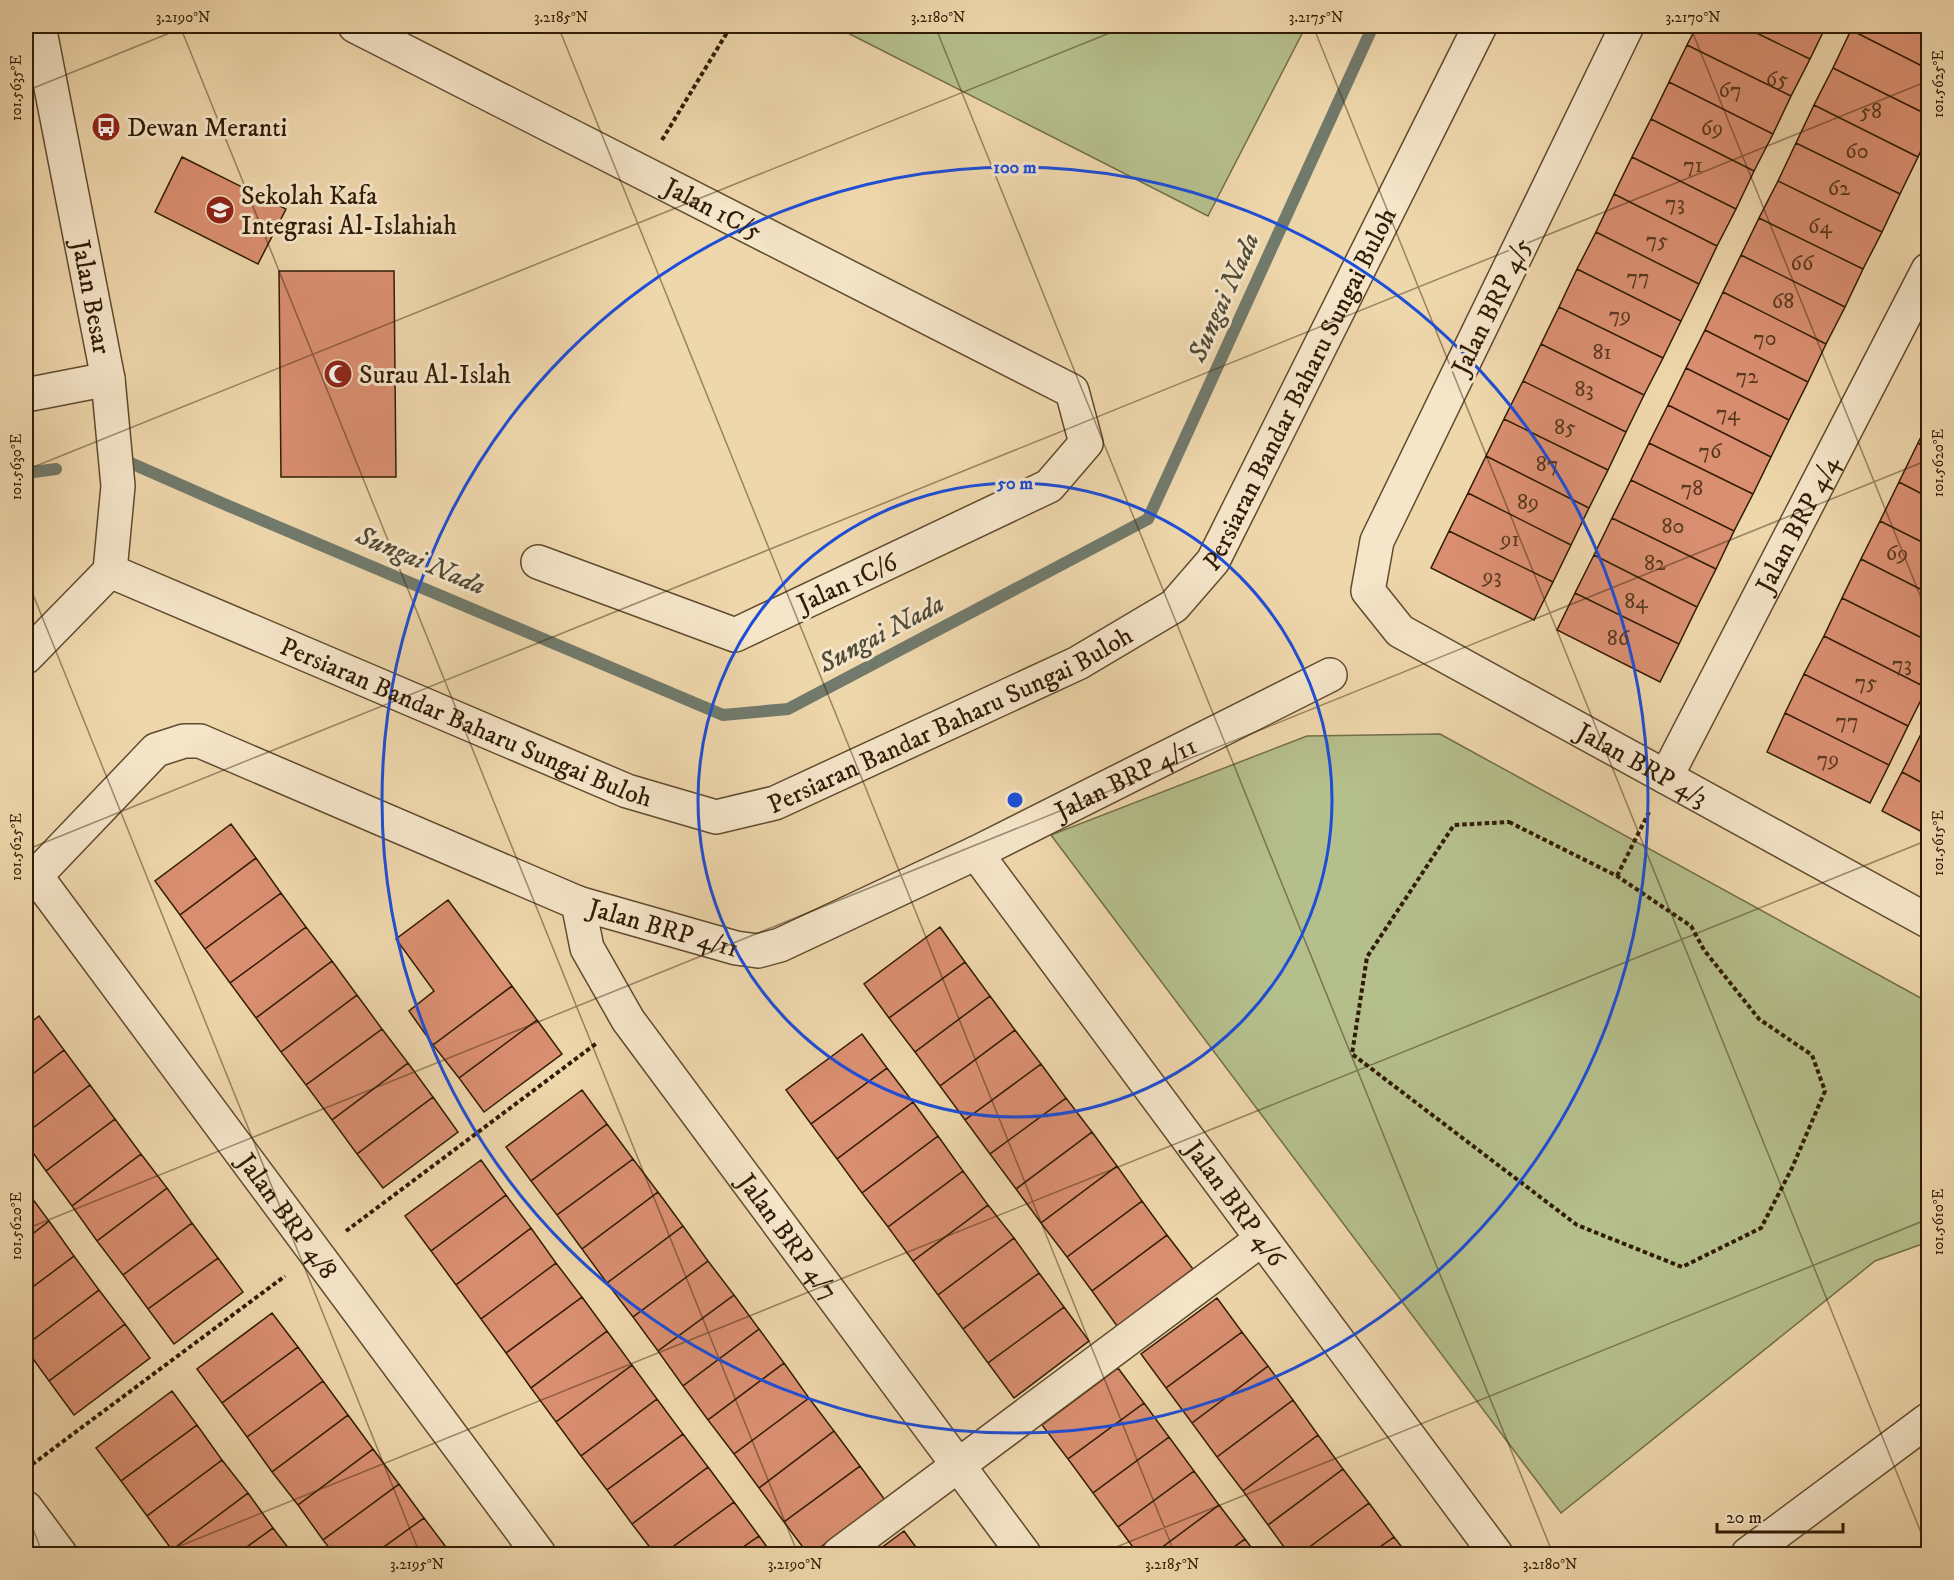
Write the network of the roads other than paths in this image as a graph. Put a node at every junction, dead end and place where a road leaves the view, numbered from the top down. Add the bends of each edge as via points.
1 (39, 26) edge
2 (355, 26) edge
3 (1480, 26) edge
4 (1627, 26) edge
5 (1929, 270) edge
6 (108, 379) junction
7 (1072, 391) joint
8 (26, 395) edge
9 (538, 562) dead end
10 (110, 571) junction
11 (1368, 591) joint
12 (26, 657) edge
13 (1330, 675) dead end
14 (1666, 777) junction
15 (976, 853) junction
16 (31, 881) edge
17 (578, 903) junction
18 (1929, 921) edge
19 (1262, 1239) junction
20 (1929, 1420) edge
21 (958, 1466) junction
22 (26, 1508) edge
23 (60, 1554) edge
24 (539, 1554) edge
25 (839, 1554) edge
26 (1024, 1554) edge
27 (1496, 1554) edge
28 (1748, 1554) edge

1 - 6 street, Jalan Besar
2 - 7 street, Jalan 1C/5
3 - 10 street, Persiaran Bandar Baharu Sungai Buloh via 1213,561 1174,606 1078,663 775,803 716,817 627,791
4 - 11 street, Jalan BRP 4/5 via 1377,541
5 - 14 street, Jalan BRP 4/4
6 - 8 street
6 - 10 street, Jalan Besar via 118,486
7 - 9 street, Jalan 1C/6 via 1086,443 1049,486 735,634
10 - 12 street
11 - 14 street, Jalan BRP 4/3 via 1400,631
13 - 15 street, Jalan BRP 4/11
14 - 18 street, Jalan BRP 4/3
15 - 17 street, Jalan BRP 4/11 via 780,945 759,951
15 - 19 street, Jalan BRP 4/6
16 - 17 street, Jalan BRP 4/11 via 156,750 184,741 200,741
16 - 24 street, Jalan BRP 4/8
17 - 21 street, Jalan BRP 4/7 via 587,948 628,1020
19 - 21 street
19 - 27 street, Jalan BRP 4/6
20 - 28 street
21 - 25 street
21 - 26 street, Jalan BRP 4/7
22 - 23 street

